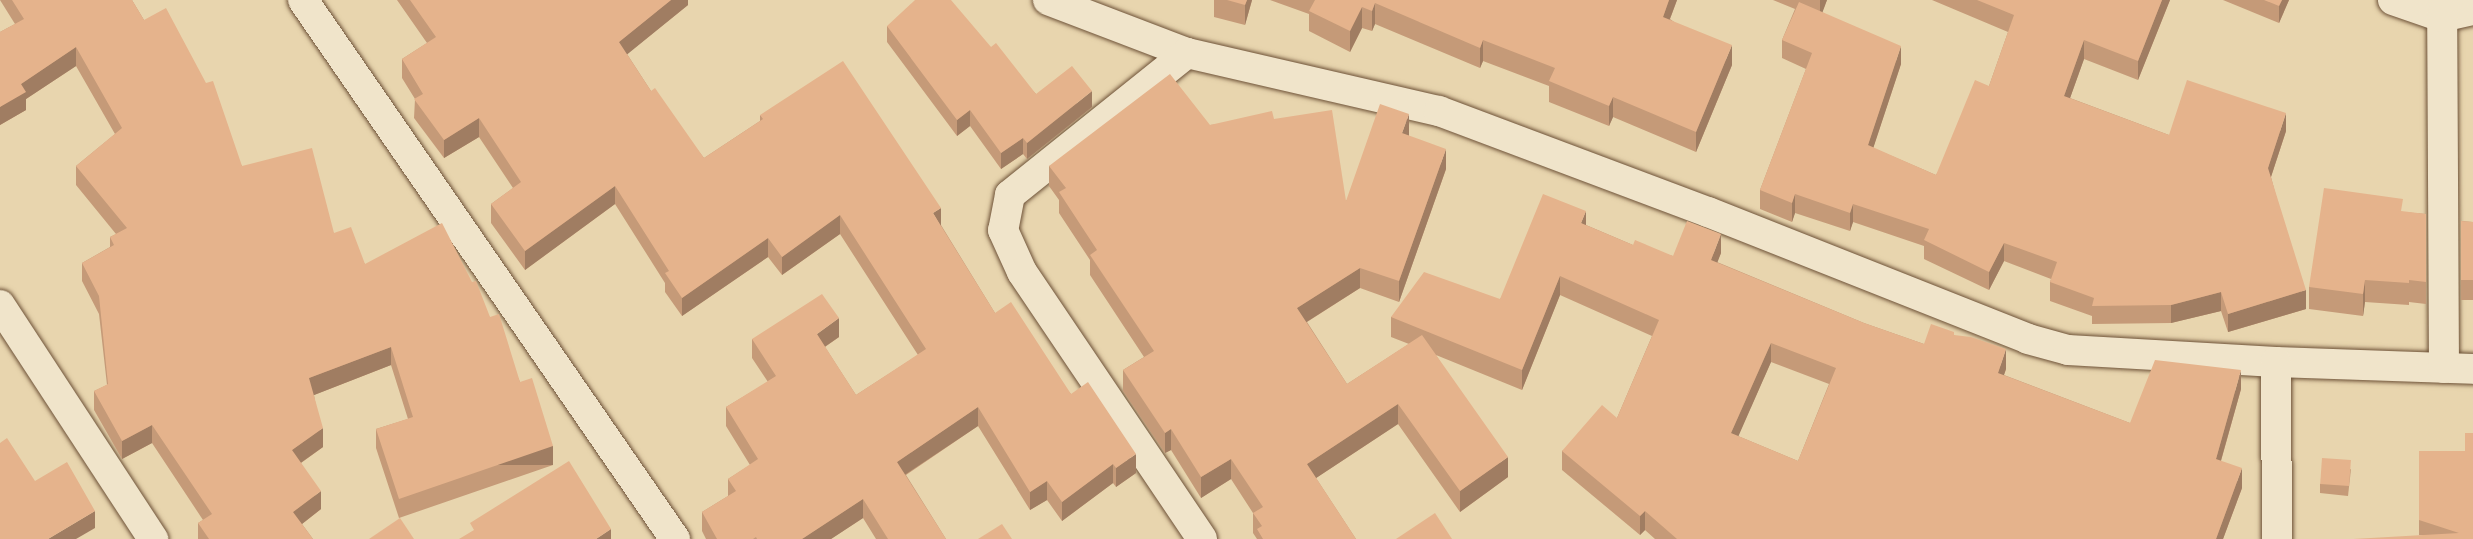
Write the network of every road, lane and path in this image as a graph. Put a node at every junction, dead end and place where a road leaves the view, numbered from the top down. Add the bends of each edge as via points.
1 (303, 0) edge
2 (1048, 0) edge
3 (2393, 0) edge
4 (2445, 8) edge
5 (2473, 10) edge
6 (1186, 53) junction
7 (0, 305) edge
8 (2276, 362) junction
9 (2458, 368) edge
10 (153, 539) edge
11 (675, 539) edge
12 (1202, 539) edge
13 (2277, 539) edge

1 - 11 street
2 - 6 street
3 - 4 street
4 - 5 street
4 - 9 street
6 - 8 street via 1440,111 2028,339 2068,350
6 - 12 street via 1010,195 1003,230 1021,272
7 - 10 street
8 - 9 street
8 - 13 street

